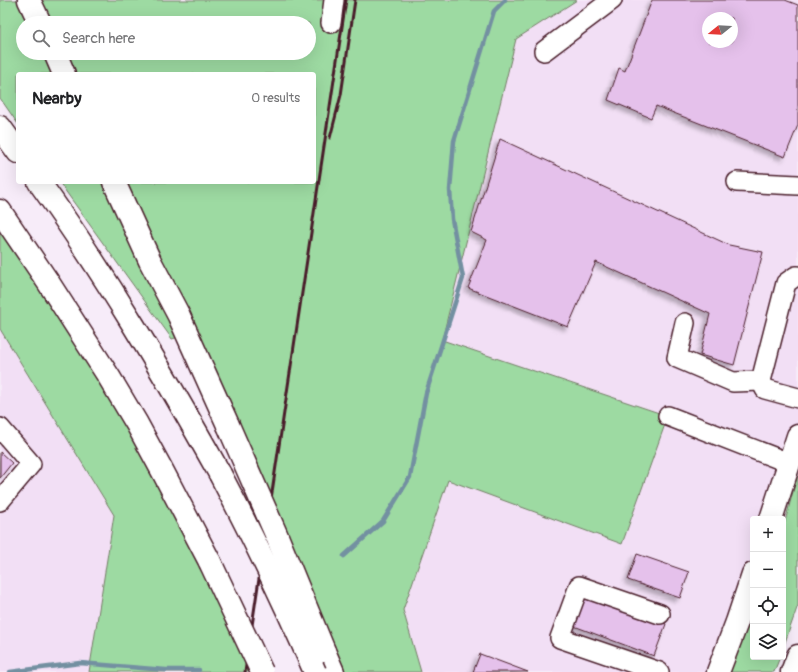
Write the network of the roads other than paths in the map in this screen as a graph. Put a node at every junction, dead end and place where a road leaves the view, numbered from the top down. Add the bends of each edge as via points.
1 (29, 0) edge
2 (334, 0) edge
3 (612, 0) edge
4 (37, 16) edge
5 (331, 23) dead end
6 (544, 51) dead end
7 (58, 60) edge
8 (63, 72) edge
9 (0, 127) edge
10 (16, 149) edge
11 (737, 182) dead end
12 (40, 184) edge
13 (115, 184) edge
14 (798, 185) edge
15 (0, 211) edge
16 (0, 230) edge
17 (798, 276) edge
18 (48, 282) junction
19 (685, 323) dead end
20 (761, 381) junction
21 (798, 398) edge
22 (668, 416) dead end
23 (0, 428) edge
24 (798, 436) edge
25 (789, 463) junction
26 (0, 500) edge
27 (772, 516) edge
28 (750, 584) edge
29 (660, 614) dead end
30 (798, 656) edge
31 (262, 672) edge
32 (315, 672) edge
33 (333, 672) edge
34 (659, 672) edge
35 (718, 672) edge
36 (792, 672) edge

1 - 4 main road
2 - 5 lane
3 - 6 lane
7 - 8 main road
9 - 10 main road
11 - 14 lane
12 - 32 main road, bridge via 78,237 136,329 220,474 293,621
13 - 33 main road, bridge via 228,425
15 - 18 main road
16 - 18 main road
17 - 20 lane via 786,283
18 - 31 main road, bridge via 137,424 210,562
19 - 20 lane via 677,358 733,382
20 - 21 lane via 765,389
22 - 25 lane
23 - 26 lane via 31,464
24 - 25 main road
25 - 27 main road
28 - 35 main road
29 - 34 lane via 579,586 560,638
30 - 36 main road

